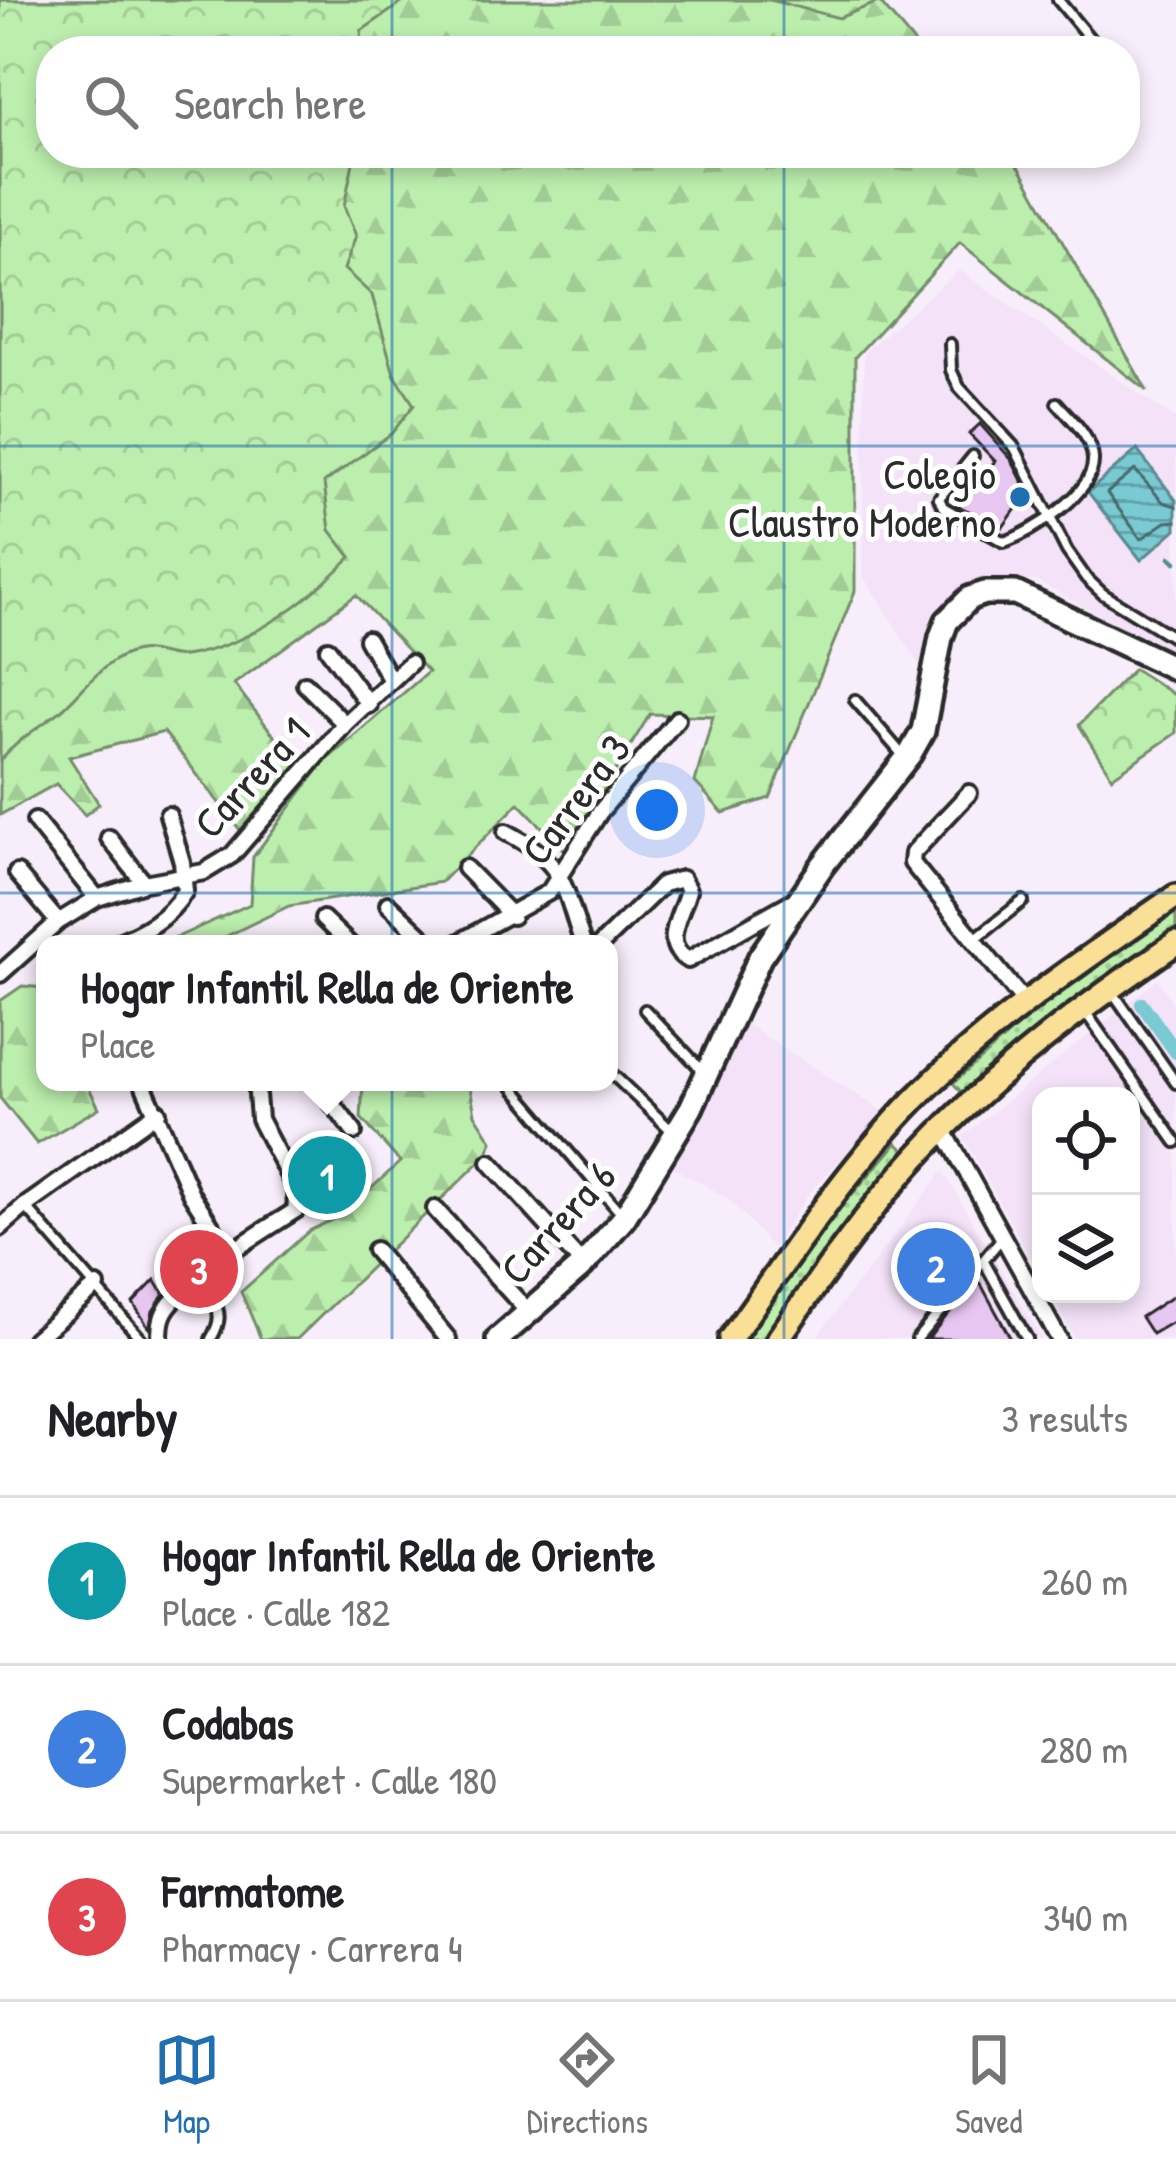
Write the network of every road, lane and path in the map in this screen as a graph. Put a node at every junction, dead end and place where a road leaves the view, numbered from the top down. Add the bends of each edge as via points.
1 (1058, 0) edge
2 (1088, 36) edge
3 (950, 344) dead end
4 (1057, 403) dead end
5 (973, 456) dead end
6 (1051, 517) junction
7 (367, 638) dead end
8 (1176, 639) edge
9 (328, 649) dead end
10 (410, 664) dead end
11 (1176, 669) edge
12 (389, 680) junction
13 (305, 684) dead end
14 (855, 700) dead end
15 (369, 705) junction
16 (677, 719) dead end
17 (345, 724) junction
18 (907, 760) junction
19 (969, 793) dead end
20 (168, 815) dead end
21 (35, 821) dead end
22 (506, 832) dead end
23 (110, 838) dead end
24 (465, 868) dead end
25 (17, 873) dead end
26 (560, 875) junction
27 (184, 877) junction
28 (144, 883) junction
29 (802, 896) junction
30 (1176, 896) edge
31 (97, 898) junction
32 (1023, 901) dead end
33 (388, 904) dead end
34 (512, 916) junction
35 (323, 919) dead end
36 (58, 922) junction
37 (44, 935) edge
38 (135, 935) edge
39 (340, 935) edge
40 (421, 935) edge
41 (474, 935) edge
42 (581, 935) edge
43 (611, 935) edge
44 (976, 938) junction
45 (36, 942) edge
46 (1176, 943) edge
47 (0, 974) edge
48 (1110, 988) junction
49 (1025, 1003) junction
50 (1083, 1009) junction
51 (645, 1010) dead end
52 (942, 1074) junction
53 (707, 1075) junction
54 (618, 1080) edge
55 (1176, 1083) edge
56 (147, 1091) edge
57 (257, 1091) edge
58 (323, 1091) edge
59 (516, 1091) edge
60 (158, 1112) junction
61 (943, 1129) junction
62 (354, 1132) dead end
63 (676, 1135) junction
64 (1176, 1142) edge
65 (490, 1162) dead end
66 (25, 1206) junction
67 (435, 1208) dead end
68 (624, 1218) junction
69 (0, 1228) edge
70 (1002, 1237) junction
71 (375, 1250) dead end
72 (230, 1253) junction
73 (983, 1260) junction
74 (583, 1264) junction
75 (97, 1286) junction
76 (212, 1296) dead end
77 (529, 1313) junction
78 (35, 1339) edge
79 (141, 1339) edge
80 (160, 1339) edge
81 (211, 1339) edge
82 (448, 1339) edge
83 (497, 1339) edge
84 (730, 1339) edge
85 (778, 1339) edge
86 (917, 1339) edge
87 (1027, 1339) edge
88 (1059, 1339) edge

1 - 2 lane
3 - 6 lane via 958,387 1015,448
4 - 6 lane via 1093,460 1088,480
5 - 6 lane via 939,498 943,508 1004,542
6 - 8 lane via 1086,578
7 - 12 street
9 - 15 street
10 - 12 street, Carrera 1
11 - 18 street, Carrera 6 via 1015,593 970,598 940,637 929,709
12 - 15 street, Carrera 1
13 - 17 street
14 - 18 lane
15 - 17 street, Carrera 1
16 - 26 street, Carrera 3
17 - 27 street, Carrera 1 via 252,836 204,872
18 - 29 street, Carrera 6
19 - 44 street via 913,853 914,868
20 - 27 street
21 - 31 street
22 - 26 street via 542,852
23 - 28 street
24 - 34 street
25 - 36 street
26 - 34 street, Carrera 3
26 - 42 street
27 - 28 street, Carrera 1
27 - 38 street via 170,911
28 - 31 street, Carrera 1
29 - 43 street, Carrera 6 via 688,960 672,940 688,890 682,879 663,884
29 - 53 street, Carrera 6 via 747,977
30 - 49 main road
31 - 36 street, Carrera 1
32 - 44 lane
33 - 40 street
34 - 41 street, Carrera 3
35 - 39 street
36 - 37 street, Carrera 1
44 - 49 street
45 - 47 street, Carrera 1
46 - 48 main road
48 - 50 main road
48 - 55 lane
49 - 52 main road
50 - 61 main road
50 - 64 lane
51 - 53 lane
52 - 61 main road via 935,1101
52 - 84 main road via 822,1208
53 - 63 street, Carrera 6
54 - 63 lane
56 - 60 street
57 - 72 street via 260,1119 298,1202
58 - 62 street
59 - 68 lane
60 - 66 street
60 - 72 street via 191,1194
61 - 70 street
61 - 85 main road via 837,1254
63 - 68 street, Carrera 6
65 - 74 street
66 - 69 street
66 - 75 lane
67 - 77 street
68 - 74 street, Carrera 6
70 - 73 lane
70 - 88 street
71 - 82 street
72 - 80 street via 172,1301
73 - 86 lane
73 - 87 lane
74 - 77 street, Carrera 6
75 - 78 street
75 - 79 lane
76 - 81 lane via 220,1325
77 - 83 street, Carrera 6

